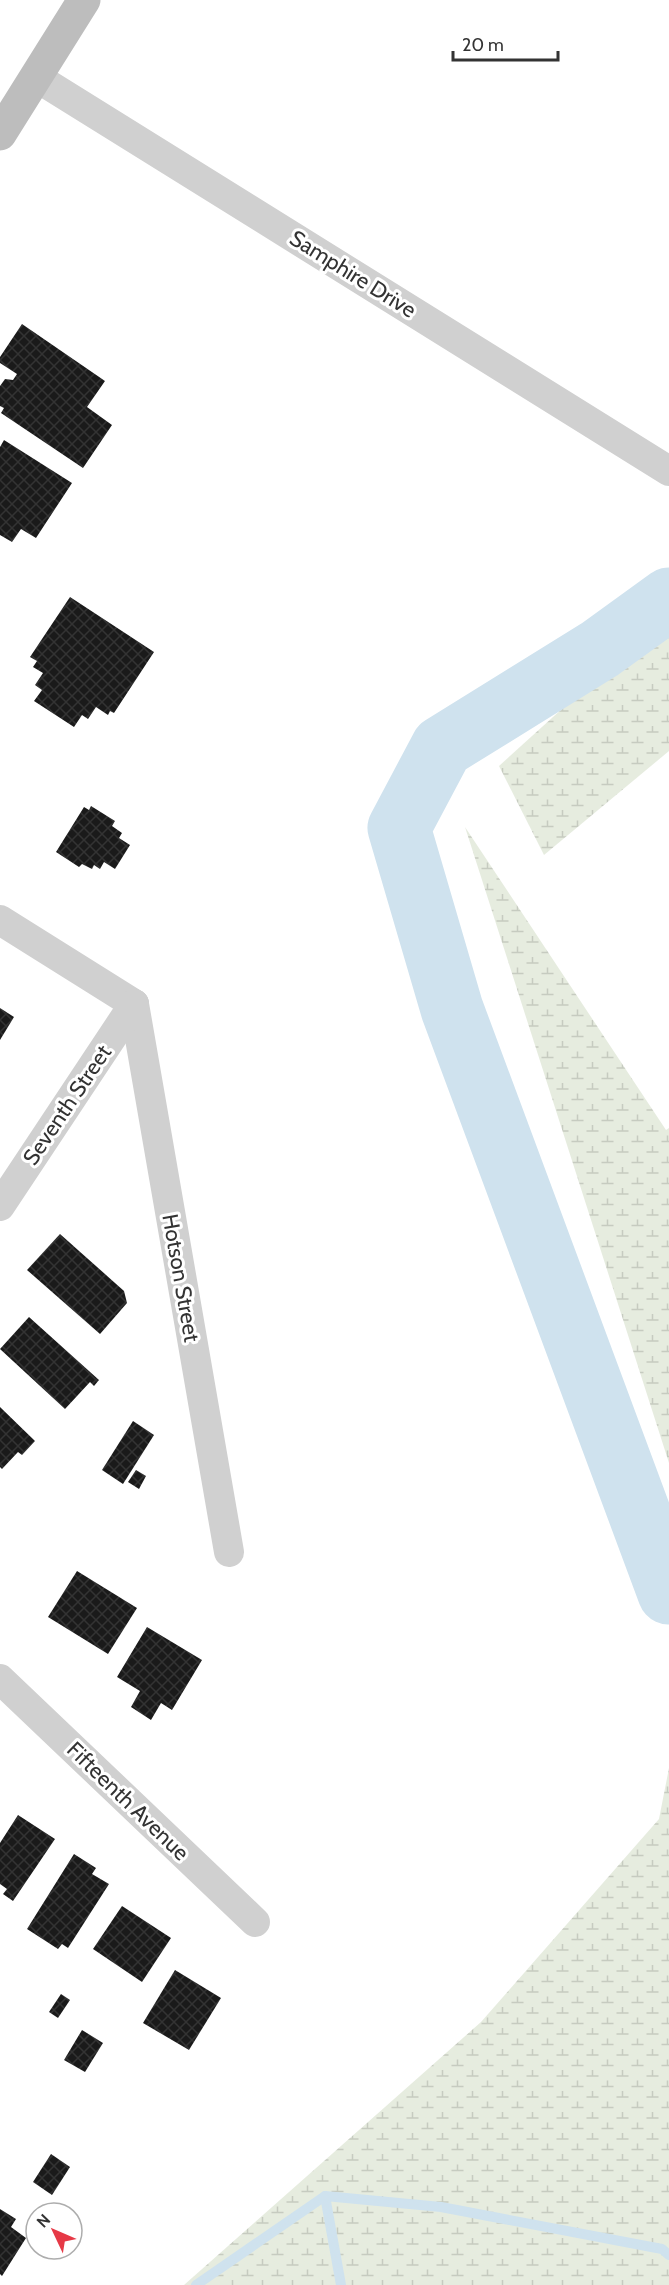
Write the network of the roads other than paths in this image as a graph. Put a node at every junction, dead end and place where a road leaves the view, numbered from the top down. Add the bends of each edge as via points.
1 (84, 0) edge
2 (36, 77) junction
3 (0, 134) edge
4 (669, 471) edge
5 (0, 920) edge
6 (134, 1004) junction
7 (0, 1206) edge
8 (229, 1552) dead end
9 (0, 1679) edge
10 (255, 1922) dead end

1 - 2 main road
2 - 3 main road
2 - 4 street, Samphire Drive
5 - 6 street
6 - 7 street, Seventh Street
6 - 8 street, Hotson Street
9 - 10 street, Fifteenth Avenue

